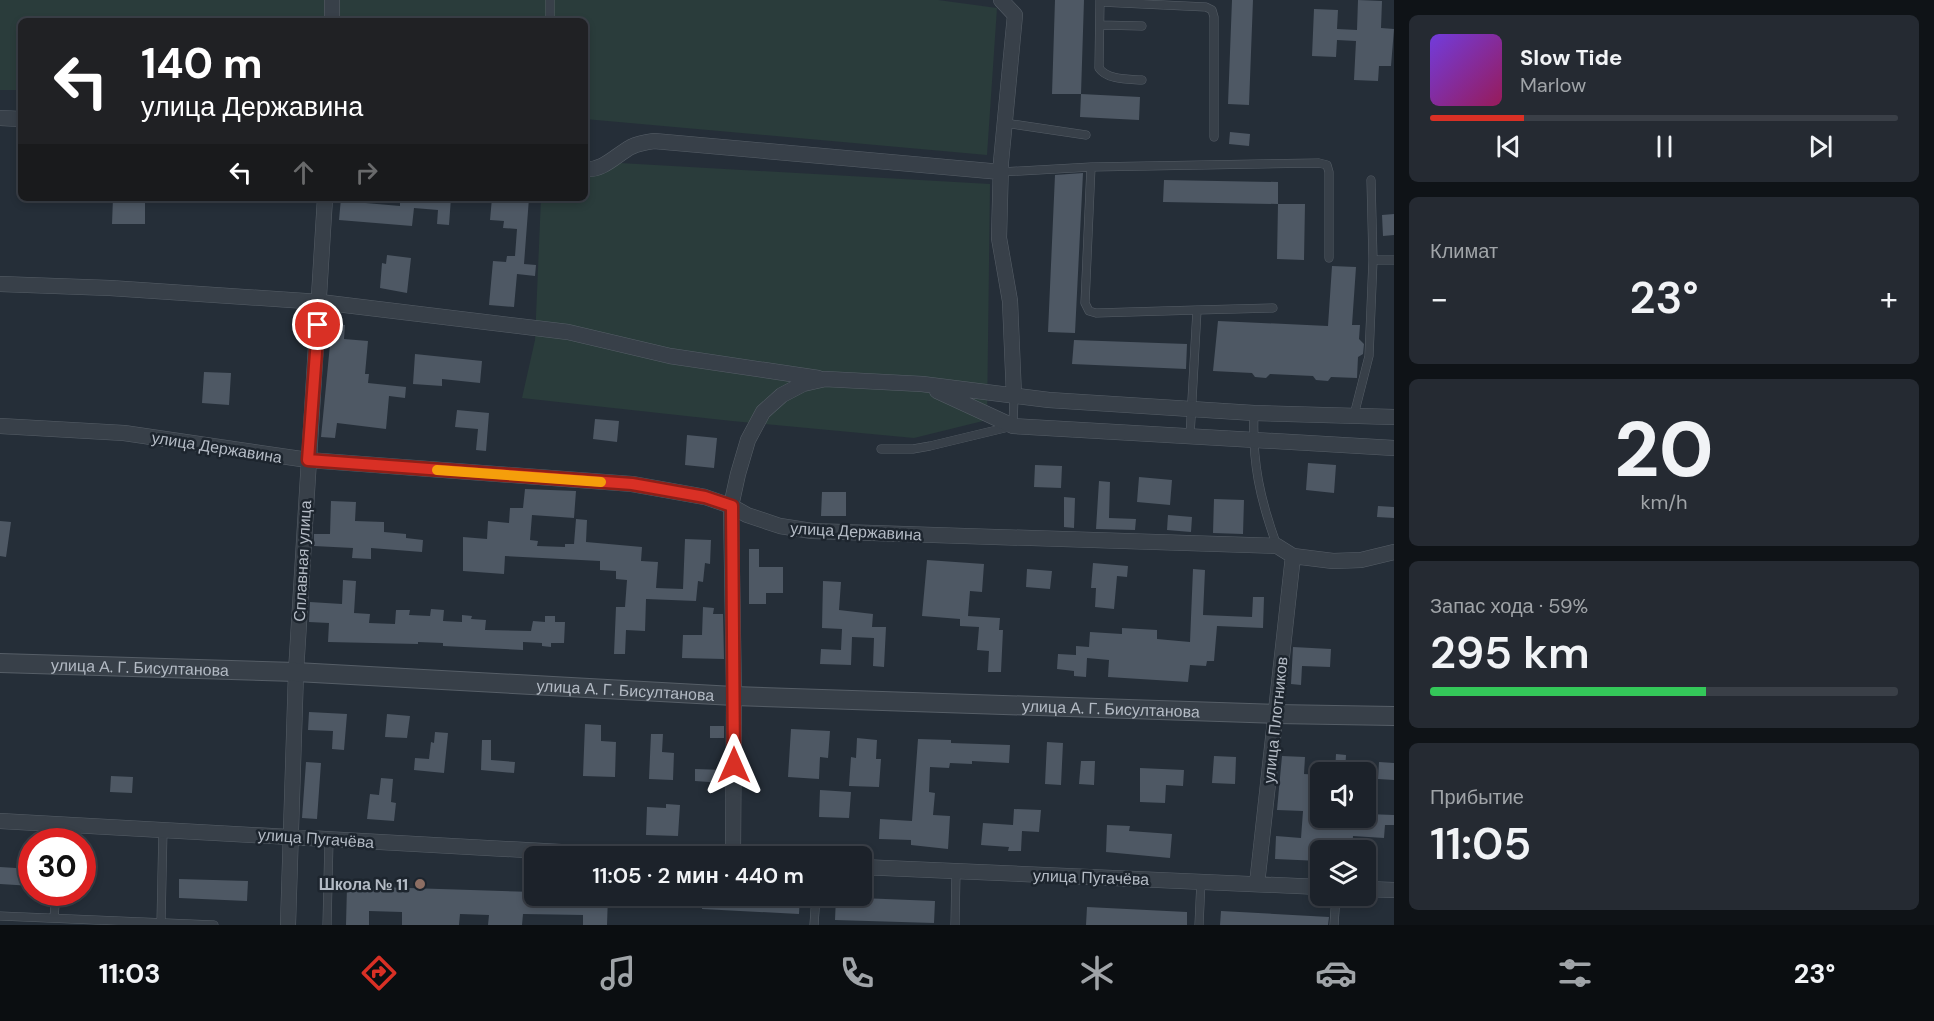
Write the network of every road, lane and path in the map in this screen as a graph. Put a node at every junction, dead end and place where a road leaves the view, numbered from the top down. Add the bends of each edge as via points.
1 (332, 0) edge
2 (550, 0) edge
3 (1001, 0) edge
4 (1100, 1) edge
5 (1016, 8) edge
6 (332, 18) edge
7 (550, 18) edge
8 (1100, 25) junction
9 (1142, 26) dead end
10 (1142, 80) dead end
11 (0, 118) edge
12 (18, 118) edge
13 (1005, 123) junction
14 (1086, 135) dead end
15 (1214, 137) dead end
16 (1091, 167) junction
17 (588, 170) edge
18 (1001, 172) junction
19 (1371, 180) dead end
20 (325, 201) edge
21 (1329, 258) dead end
22 (1373, 260) junction
23 (1394, 260) edge
24 (0, 284) edge
25 (320, 302) junction
26 (1273, 308) dead end
27 (1197, 310) junction
28 (825, 379) junction
29 (922, 384) junction
30 (1014, 396) junction
31 (1191, 410) junction
32 (1254, 413) junction
33 (1354, 415) junction
34 (1394, 417) edge
35 (0, 426) edge
36 (1013, 426) junction
37 (1190, 436) junction
38 (1253, 440) junction
39 (1394, 448) edge
40 (881, 449) dead end
41 (308, 460) junction
42 (732, 506) junction
43 (1277, 546) junction
44 (1394, 552) edge
45 (1293, 556) junction
46 (0, 663) edge
47 (296, 672) junction
48 (734, 696) junction
49 (1276, 714) junction
50 (1394, 716) edge
51 (0, 820) edge
52 (59, 824) junction
53 (59, 828) edge
54 (163, 829) junction
55 (290, 838) junction
56 (329, 840) junction
57 (733, 846) edge
58 (524, 850) edge
59 (872, 867) edge
60 (956, 871) junction
61 (1200, 881) junction
62 (1257, 884) junction
63 (1310, 887) edge
64 (1376, 889) edge
65 (1394, 890) edge
66 (55, 906) edge
67 (815, 906) edge
68 (1335, 906) edge
69 (0, 916) edge
70 (54, 918) junction
71 (161, 923) junction
72 (214, 925) edge
73 (288, 925) edge
74 (327, 925) edge
75 (814, 925) edge
76 (955, 925) edge
77 (1199, 925) edge
78 (1334, 925) edge

1 - 6 street
2 - 7 lane
3 - 5 street
4 - 8 lane
4 - 15 lane via 1212,10
5 - 13 street
8 - 9 lane
8 - 10 lane via 1102,73
11 - 12 street
13 - 14 lane
13 - 18 street
16 - 18 lane
16 - 21 lane via 1327,165
16 - 27 lane via 1085,303 1089,311
17 - 18 street via 598,168 642,142 654,141
18 - 30 street via 999,238 1010,301
19 - 22 lane
20 - 25 street, Сплавная улица
22 - 23 lane
22 - 33 lane via 1369,356
24 - 25 street
25 - 28 street via 568,332 670,356
25 - 41 street, Сплавная улица
26 - 27 lane
27 - 31 lane
28 - 29 street
28 - 42 street via 782,395 764,412 748,440
29 - 30 street
29 - 36 street
30 - 31 street
30 - 36 lane
31 - 32 street
31 - 37 lane
32 - 33 street
32 - 38 lane
33 - 34 street
35 - 41 street, улица Державина via 124,433
36 - 37 street
36 - 40 lane via 913,449
37 - 38 street
38 - 39 street
38 - 43 lane via 1258,488
41 - 42 street, улица Державина via 632,484
41 - 47 street, Сплавная улица
42 - 43 street, улица Державина via 780,526 812,531
42 - 48 street
43 - 45 street
44 - 45 street via 1361,560
45 - 49 street, улица Плотников
46 - 47 street, улица А. Г. Бисултанова
47 - 48 street, улица А. Г. Бисултанова
47 - 55 street, Сплавная улица
48 - 49 street, улица А. Г. Бисултанова
48 - 57 street
49 - 50 street, улица А. Г. Бисултанова
49 - 62 street, улица Плотников
51 - 52 street, улица Пугачёва
52 - 53 lane
52 - 54 street, улица Пугачёва
54 - 55 street, улица Пугачёва
54 - 71 lane
55 - 56 street, улица Пугачёва
55 - 73 street, Сплавная улица
56 - 58 street, улица Пугачёва
56 - 74 lane
59 - 60 street, улица Пугачёва
60 - 61 street, улица Пугачёва
60 - 76 lane
61 - 62 street, улица Пугачёва
61 - 77 lane
62 - 63 street, улица Пугачёва
64 - 65 street
66 - 70 lane
67 - 75 lane
68 - 78 lane
69 - 70 lane
70 - 71 lane
71 - 72 lane

